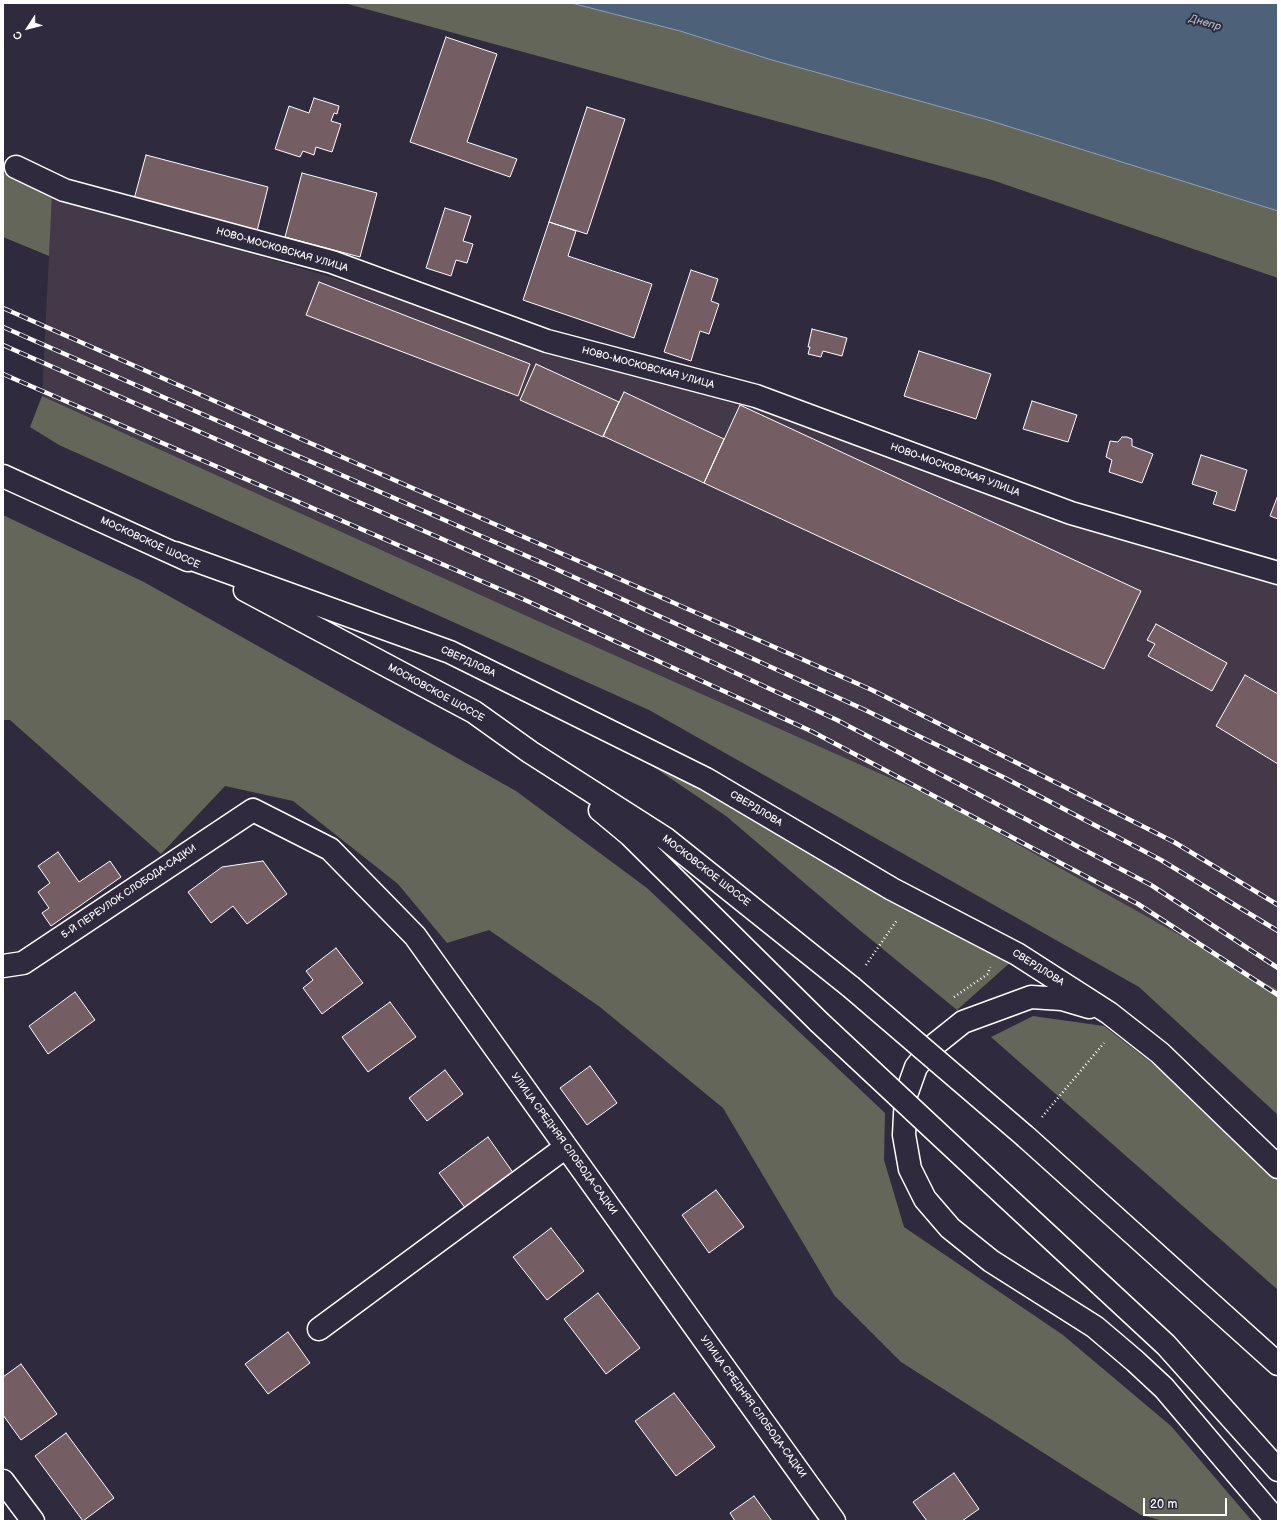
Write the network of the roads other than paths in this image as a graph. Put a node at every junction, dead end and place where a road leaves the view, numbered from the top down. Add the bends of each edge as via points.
1 (16, 167) dead end
2 (3, 476) edge
3 (175, 553) junction
4 (1278, 573) edge
5 (530, 752) junction
6 (253, 810) joint
7 (3, 966) edge
8 (1109, 1013) junction
9 (566, 1147) junction
10 (1278, 1167) edge
11 (319, 1329) dead end
12 (1278, 1364) edge
13 (1278, 1470) edge
14 (3, 1481) edge
15 (33, 1521) edge
16 (834, 1521) edge
17 (1277, 1521) edge

1 - 4 main road, НОВО-МОСКОВСКАЯ УЛИЦА via 64,190 332,262 547,340 756,396 1071,513
2 - 3 main road, МОСКОВСКОЕ ШОССЕ
3 - 5 main road, МОСКОВСКОЕ ШОССЕ via 474,712
3 - 8 main road, СВЕРДЛОВА via 450,652 706,779 892,889 1017,954
5 - 12 main road, МОСКОВСКОЕ ШОССЕ, bridge via 666,839 851,987 1026,1137
5 - 13 main road, bridge via 630,835 819,1022 1166,1345
6 - 7 main road, 5-Й ПЕРЕУЛОК СЛОБОДА-САДКИ via 23,963
6 - 9 main road, УЛИЦА СРЕДНЯЯ СЛОБОДА-САДКИ via 330,849 415,936
8 - 10 main road, СВЕРДЛОВА via 1160,1053
8 - 17 main road via 1062,999 1031,997 963,1022 933,1046 916,1067 906,1095 904,1135 910,1169 925,1199 950,1228 991,1260 1095,1327 1164,1388
9 - 11 main road
9 - 16 main road, УЛИЦА СРЕДНЯЯ СЛОБОДА-САДКИ
14 - 15 main road

